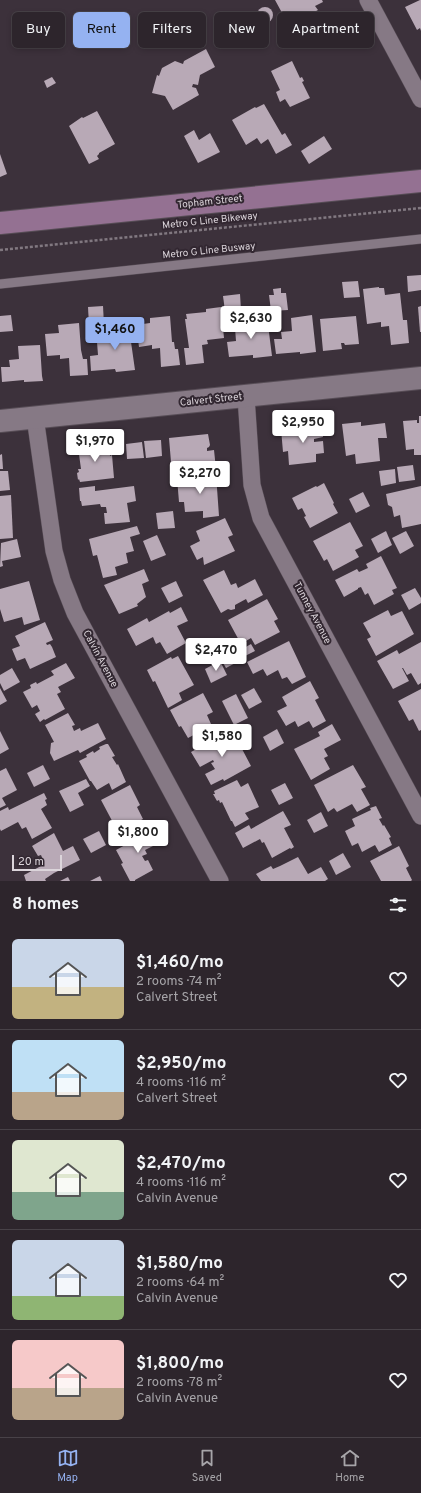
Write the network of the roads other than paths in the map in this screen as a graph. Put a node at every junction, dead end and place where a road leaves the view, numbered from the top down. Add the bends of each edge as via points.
1 (368, 0) edge
2 (421, 99) edge
3 (421, 181) edge
4 (0, 223) edge
5 (421, 239) edge
6 (0, 284) edge
7 (421, 378) edge
8 (246, 397) junction
9 (35, 418) junction
10 (0, 421) edge
11 (421, 816) edge
12 (220, 881) edge

1 - 2 street
3 - 4 main road, Topham Street
5 - 6 lane, Metro G Line Busway
7 - 8 street, Calvert Street
8 - 9 street, Calvert Street
8 - 11 street, Tunney Avenue via 252,485 261,518
9 - 10 street, Calvert Street
9 - 12 street, Calvin Avenue via 54,551 75,613

